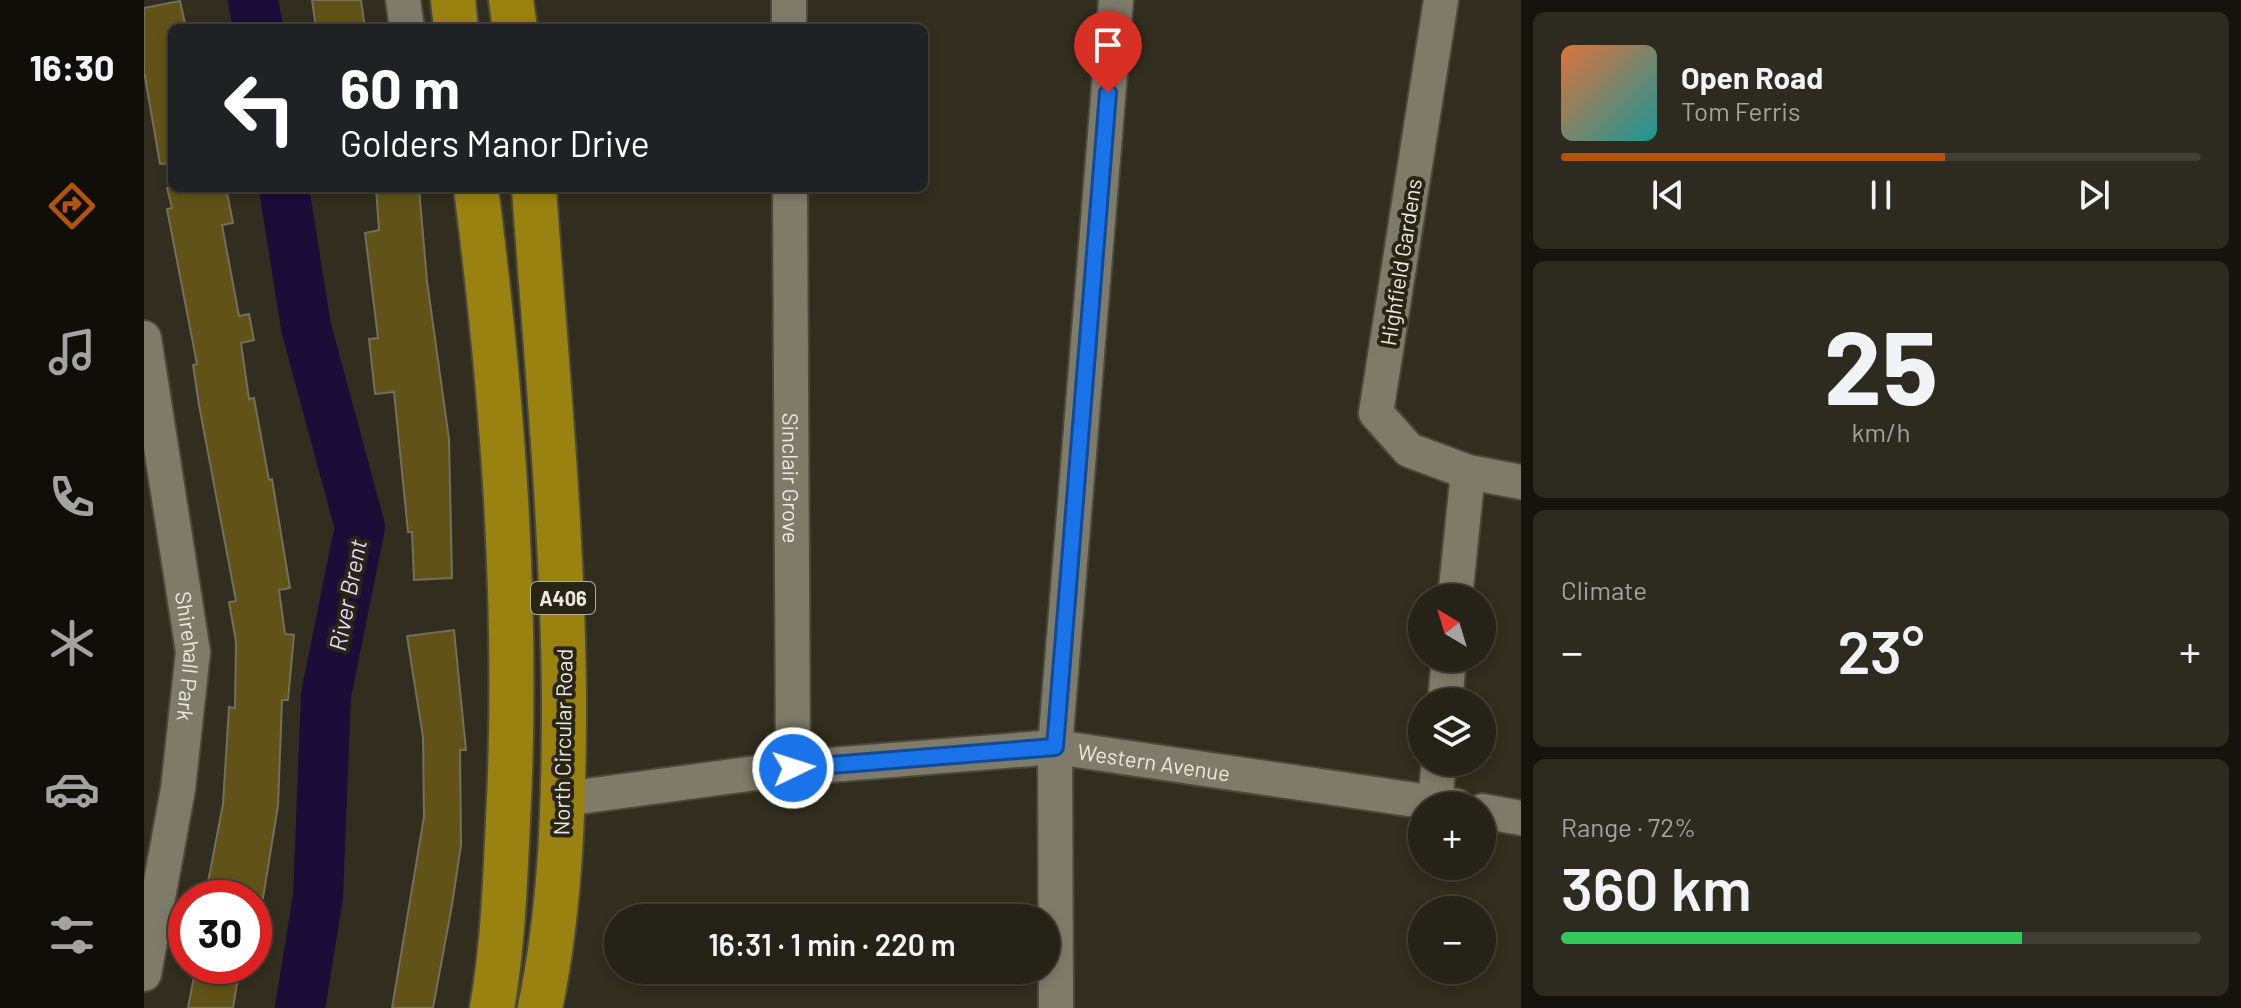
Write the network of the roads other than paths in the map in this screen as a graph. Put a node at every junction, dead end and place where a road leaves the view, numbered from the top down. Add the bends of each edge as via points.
1 (403, 0) edge
2 (453, 0) edge
3 (511, 0) edge
4 (789, 0) edge
5 (1116, 0) edge
6 (1441, 0) edge
7 (406, 24) edge
8 (456, 24) edge
9 (514, 24) edge
10 (789, 24) edge
11 (477, 192) edge
12 (534, 192) edge
13 (790, 192) edge
14 (144, 338) edge
15 (1468, 472) junction
16 (1521, 482) edge
17 (158, 518) edge
18 (1456, 584) edge
19 (1055, 747) junction
20 (793, 768) junction
21 (564, 799) junction
22 (1408, 799) edge
23 (1496, 814) edge
24 (1521, 818) edge
25 (149, 916) edge
26 (144, 974) edge
27 (492, 1008) edge
28 (540, 1008) edge
29 (1056, 1008) edge

1 - 7 street
2 - 8 highway
3 - 9 highway
4 - 10 street
5 - 19 street
6 - 15 street, Highfield Gardens via 1376,413 1409,450
11 - 27 highway, A406 via 495,333 513,730 501,955
12 - 21 highway, North Circular Road / A406 via 563,587
13 - 20 street, Sinclair Grove
14 - 17 street, Shirehall Park
15 - 16 street, Highfield Gardens
15 - 18 street
17 - 25 street, Shirehall Park via 193,652 178,789
19 - 20 street, Western Avenue
19 - 22 street, Western Avenue
19 - 29 street
20 - 21 street, Western Avenue
21 - 28 highway, North Circular Road / A406 via 554,943
23 - 24 street
25 - 26 street, Shirehall Park

